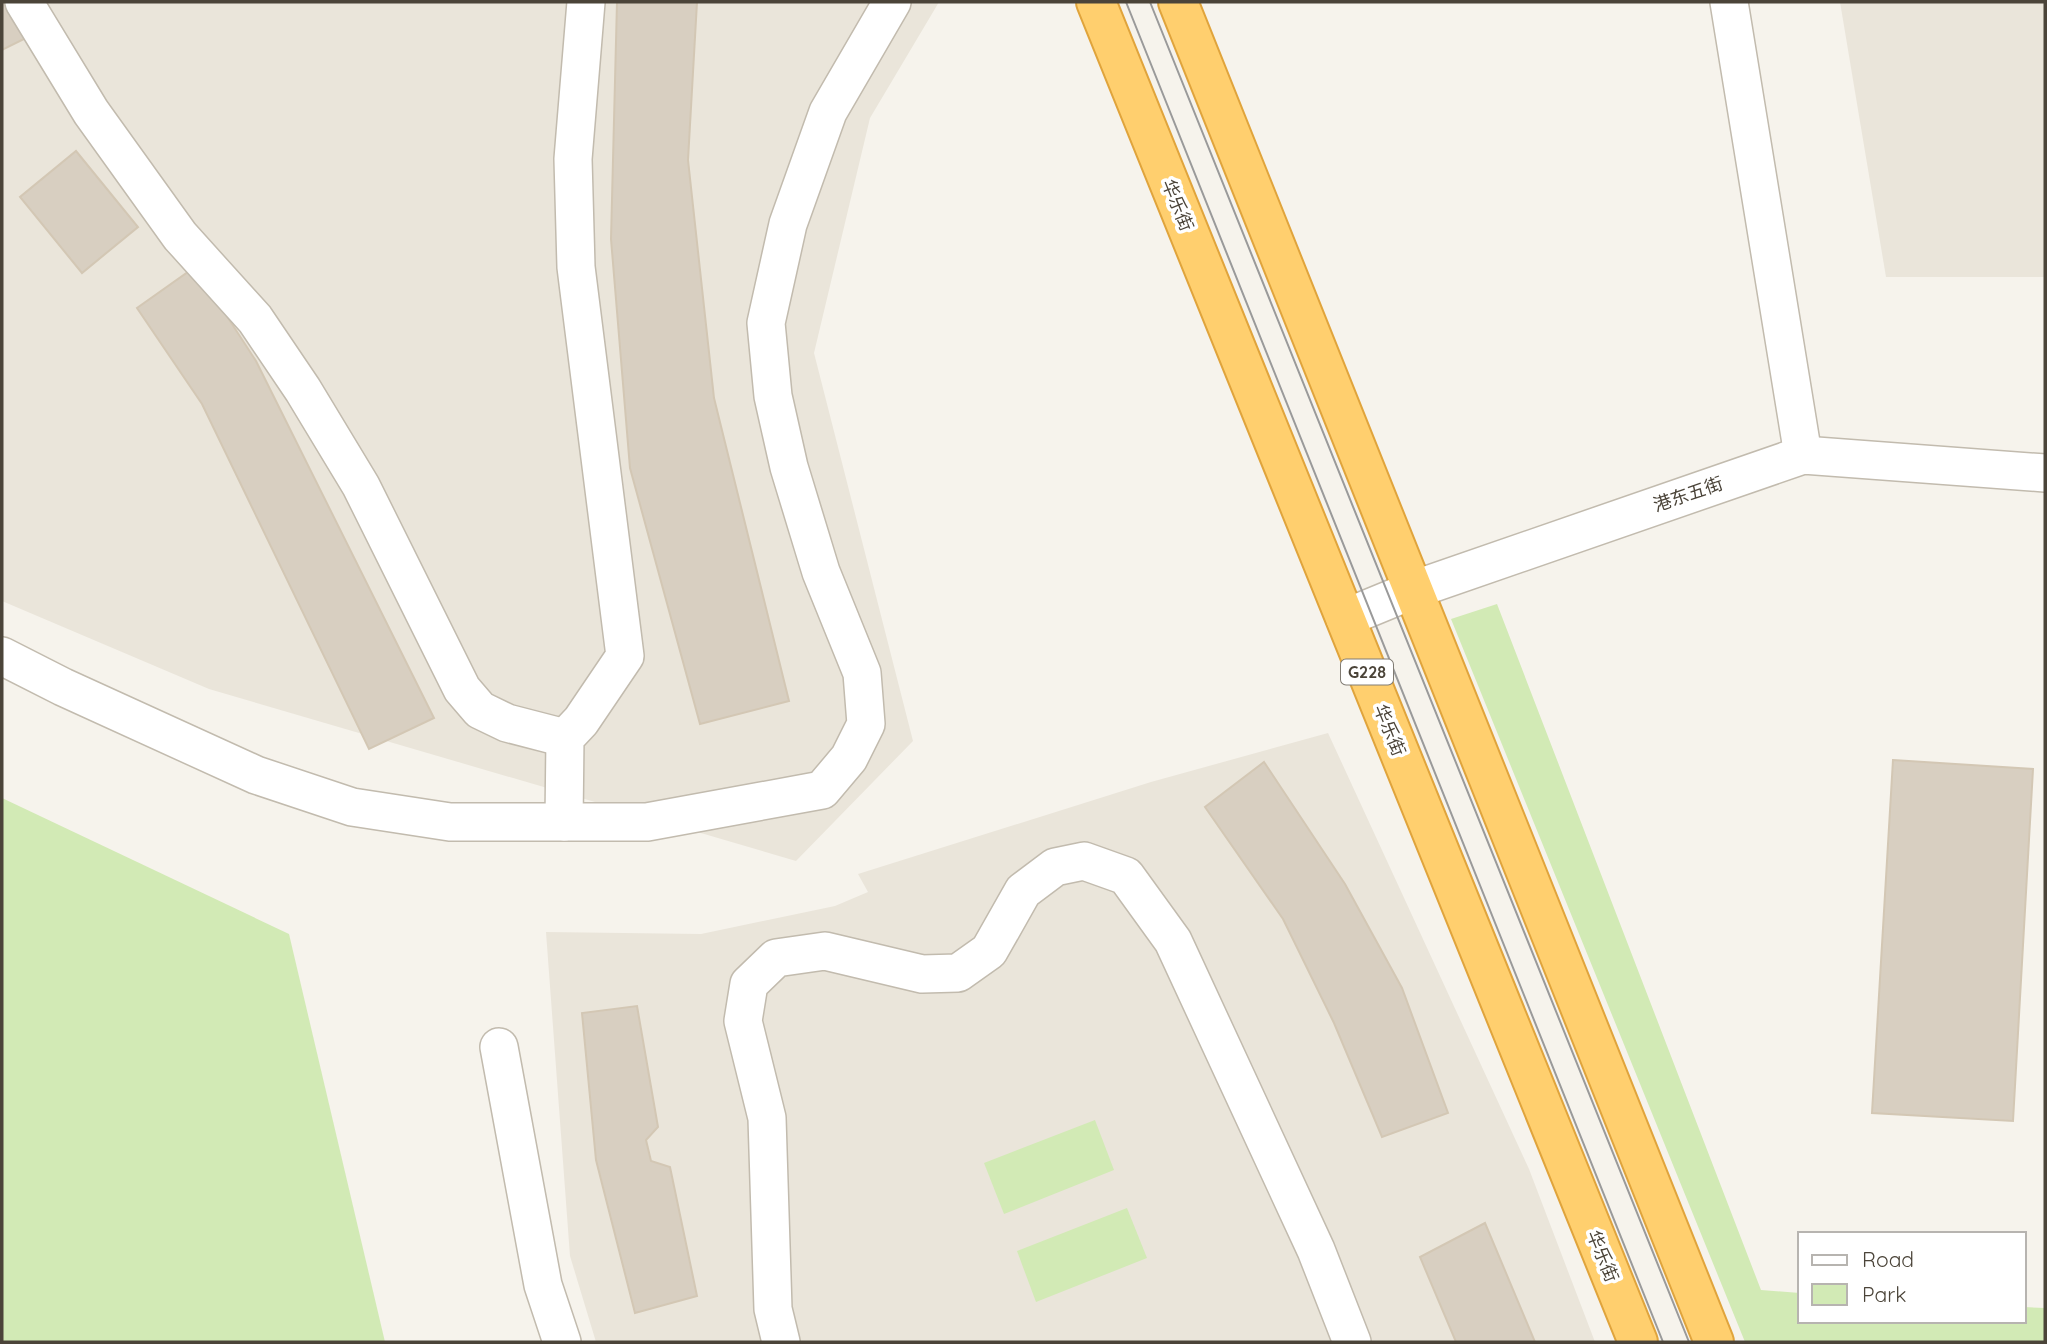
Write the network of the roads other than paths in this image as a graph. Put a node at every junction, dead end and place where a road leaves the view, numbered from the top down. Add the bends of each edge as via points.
1 (24, 2) edge
2 (586, 2) edge
3 (892, 2) edge
4 (1096, 2) edge
5 (1178, 2) edge
6 (1729, 2) edge
7 (1802, 455) junction
8 (2045, 473) edge
9 (1413, 590) junction
10 (1345, 618) junction
11 (2, 656) edge
12 (565, 738) junction
13 (564, 822) junction
14 (499, 1048) dead end
15 (562, 1342) edge
16 (780, 1342) edge
17 (1352, 1342) edge
18 (1638, 1342) edge
19 (1713, 1342) edge

1 - 12 street via 99,123 180,236 255,319 303,390 361,486 462,689 480,710 507,723
2 - 12 street via 573,159 576,267 625,656
3 - 13 street via 828,112 788,224 766,323 773,396 789,467 821,572 862,673 866,724 849,758 822,790 647,822
4 - 10 highway, 华乐街 / G228
5 - 9 highway
6 - 7 street
7 - 8 street, 港东五街
7 - 9 street, 港东五街
9 - 10 street, 港东五街
9 - 19 highway
10 - 18 highway, 华乐街 / G228
11 - 13 street via 257,775 352,807 450,822
12 - 13 street
14 - 15 street via 543,1285
16 - 17 street via 774,1309 767,1118 743,1021 749,984 776,958 825,951 922,974 958,973 989,951 1023,891 1055,867 1084,861 1126,876 1173,941 1316,1250

